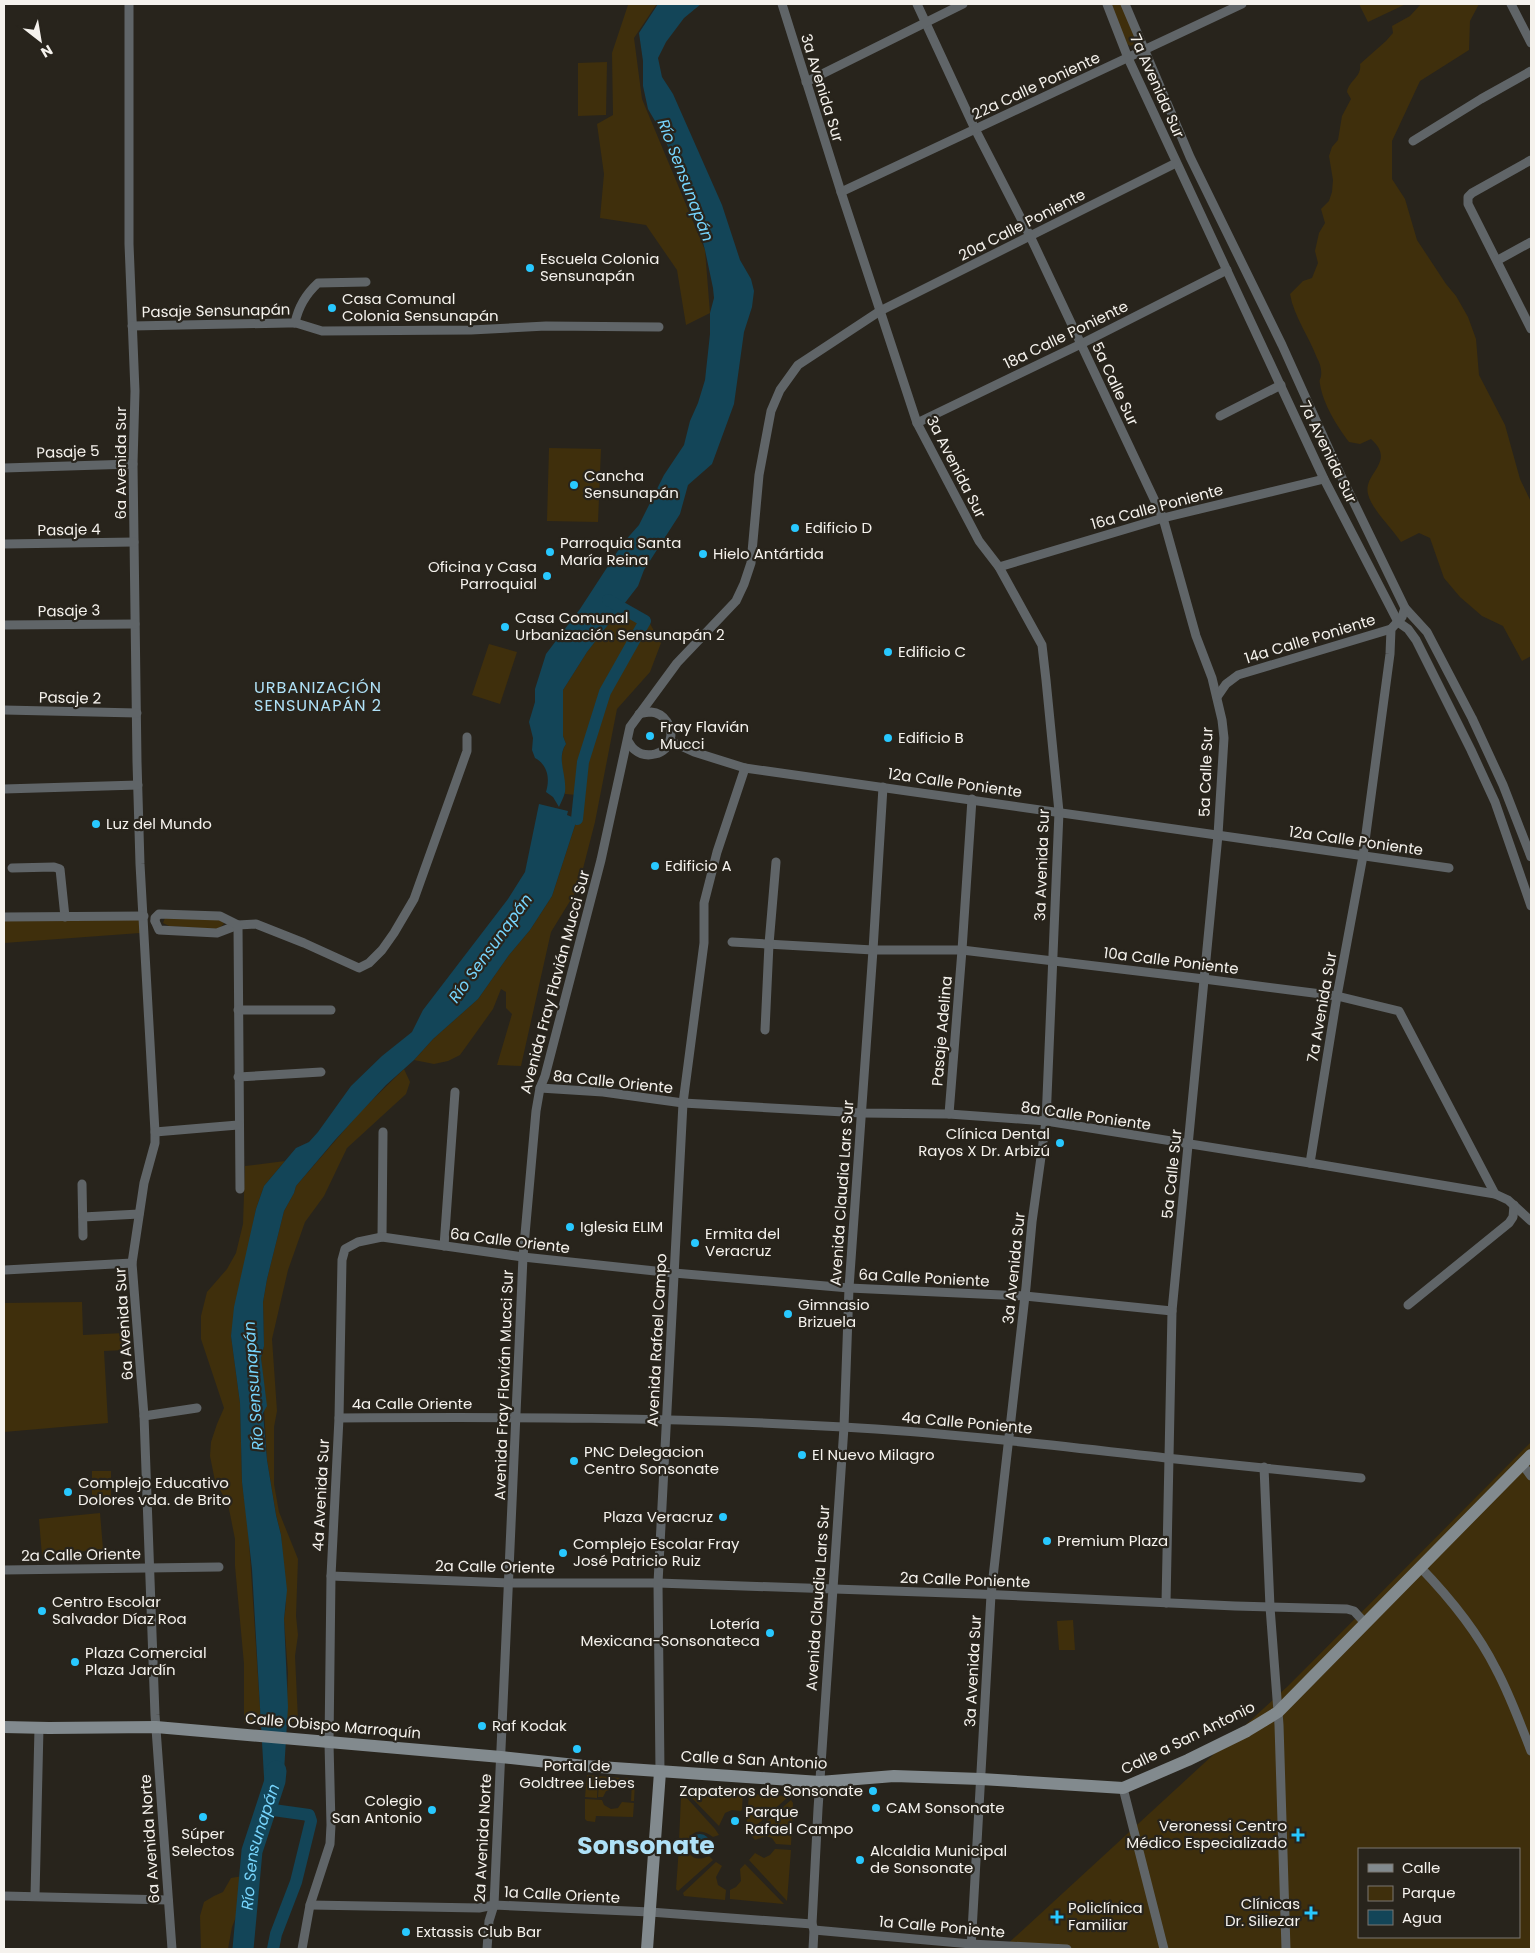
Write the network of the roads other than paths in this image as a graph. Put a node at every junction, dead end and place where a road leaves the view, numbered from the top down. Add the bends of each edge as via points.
1 (128, 4) edge
2 (782, 4) edge
3 (917, 4) edge
4 (963, 4) edge
5 (1107, 4) edge
6 (1125, 4) edge
7 (1242, 4) edge
8 (1511, 4) edge
9 (925, 22) junction
10 (1531, 43) edge
11 (1144, 50) junction
12 (1128, 58) junction
13 (1531, 71) edge
14 (806, 82) junction
15 (974, 129) junction
16 (1412, 141) dead end
17 (1531, 160) edge
18 (1176, 163) junction
19 (840, 192) junction
20 (1030, 236) junction
21 (1531, 242) edge
22 (1498, 260) junction
23 (1227, 270) junction
24 (366, 282) dead end
25 (880, 311) junction
26 (295, 323) junction
27 (1530, 324) edge
28 (132, 326) junction
29 (659, 327) dead end
30 (1081, 344) junction
31 (1281, 385) junction
32 (1220, 416) dead end
33 (917, 423) junction
34 (133, 464) junction
35 (4, 468) edge
36 (1324, 478) junction
37 (1164, 518) junction
38 (134, 542) junction
39 (4, 544) edge
40 (999, 567) junction
41 (1405, 608) junction
42 (135, 624) junction
43 (4, 625) edge
44 (1394, 626) junction
45 (1218, 697) junction
46 (4, 710) edge
47 (137, 713) junction
48 (640, 714) junction
49 (467, 737) dead end
50 (628, 741) junction
51 (670, 741) junction
52 (744, 768) junction
53 (138, 785) junction
54 (883, 787) junction
55 (4, 789) edge
56 (972, 799) junction
57 (1059, 812) junction
58 (1218, 835) junction
59 (1363, 856) junction
60 (1531, 857) edge
61 (776, 862) dead end
62 (12, 868) dead end
63 (1449, 868) dead end
64 (1531, 906) edge
65 (4, 917) edge
66 (64, 917) junction
67 (144, 919) junction
68 (155, 921) junction
69 (238, 925) junction
70 (732, 942) dead end
71 (769, 944) junction
72 (874, 950) junction
73 (962, 950) junction
74 (1053, 961) junction
75 (1204, 978) junction
76 (1336, 996) junction
77 (238, 1010) junction
78 (331, 1010) dead end
79 (765, 1030) dead end
80 (321, 1072) dead end
81 (238, 1077) junction
82 (540, 1088) junction
83 (455, 1092) dead end
84 (683, 1103) junction
85 (862, 1113) junction
86 (949, 1114) junction
87 (1046, 1122) junction
88 (238, 1125) junction
89 (155, 1132) junction
90 (383, 1132) dead end
91 (1188, 1145) junction
92 (1310, 1163) junction
93 (82, 1184) dead end
94 (240, 1189) dead end
95 (1495, 1194) junction
96 (1514, 1204) junction
97 (139, 1214) junction
98 (83, 1217) junction
99 (1531, 1221) edge
100 (83, 1236) dead end
101 (382, 1237) junction
102 (444, 1246) junction
103 (345, 1249) joint
104 (523, 1257) junction
105 (132, 1263) junction
106 (6, 1270) dead end
107 (674, 1273) junction
108 (848, 1288) junction
109 (1025, 1296) junction
110 (1408, 1305) dead end
111 (1172, 1311) junction
112 (197, 1408) dead end
113 (144, 1416) junction
114 (517, 1417) junction
115 (339, 1418) junction
116 (666, 1420) junction
117 (844, 1427) junction
118 (1009, 1440) junction
119 (1168, 1458) junction
120 (1526, 1459) edge
121 (1264, 1467) junction
122 (1531, 1476) edge
123 (1361, 1478) dead end
124 (150, 1567) junction
125 (219, 1567) dead end
126 (1420, 1567) junction
127 (4, 1570) edge
128 (331, 1576) junction
129 (658, 1582) junction
130 (509, 1583) junction
131 (832, 1589) junction
132 (990, 1595) junction
133 (1166, 1603) junction
134 (1270, 1607) junction
135 (1365, 1623) junction
136 (1278, 1712) junction
137 (4, 1727) edge
138 (156, 1727) junction
139 (39, 1728) junction
140 (329, 1743) junction
141 (1531, 1751) edge
142 (501, 1757) junction
143 (660, 1772) junction
144 (981, 1779) junction
145 (820, 1782) junction
146 (1123, 1788) junction
147 (4, 1896) edge
148 (35, 1896) junction
149 (168, 1900) junction
150 (310, 1905) junction
151 (494, 1906) junction
152 (650, 1912) junction
153 (813, 1927) junction
154 (971, 1946) edge
155 (172, 1949) edge
156 (302, 1949) edge
157 (487, 1949) edge
158 (647, 1949) edge
159 (813, 1949) edge
160 (1067, 1949) edge
161 (1164, 1949) edge
162 (1286, 1949) edge

1 - 28 street, 6a Avenida Sur
2 - 14 street, 3a Avenida Sur
3 - 9 street, 5a Calle Sur
4 - 9 street
5 - 12 street, 7a Avenida Sur
6 - 11 street, 7a Avenida Sur
7 - 11 street, 22a Calle Poniente
8 - 10 street
9 - 14 street
9 - 15 street, 5a Calle Sur
11 - 12 street, 22a Calle Poniente
11 - 41 street, 7a Avenida Sur via 1190,157
12 - 15 street, 22a Calle Poniente
12 - 18 street, 7a Avenida Sur
13 - 16 street
14 - 19 street, 3a Avenida Sur
15 - 19 street, 22a Calle Poniente
15 - 20 street, 5a Calle Sur
17 - 22 street via 1468,197 1468,204
18 - 20 street, 20a Calle Poniente
18 - 23 street, 7a Avenida Sur
19 - 25 street, 3a Avenida Sur
20 - 25 street, 20a Calle Poniente
20 - 30 street, 5a Calle Sur
21 - 22 street
22 - 27 street
23 - 30 street, 18a Calle Poniente
23 - 31 street, 7a Avenida Sur
24 - 26 street via 318,283 309,292
25 - 33 street, 3a Avenida Sur
25 - 48 street, Avenida Fray Flavián Mucci Sur via 798,365 780,390 771,411 759,475 751,563 744,584 736,601 677,663
26 - 28 street, Pasaje Sensunapán
26 - 29 street, Pasaje Sensunapán via 322,331
28 - 34 street, 6a Avenida Sur via 135,391
30 - 33 street, 18a Calle Poniente
30 - 37 street, 5a Calle Sur
31 - 32 street
31 - 36 street, 7a Avenida Sur
33 - 40 street, 3a Avenida Sur via 980,541
34 - 35 street, Pasaje 5
34 - 38 street, 6a Avenida Sur
36 - 37 street, 16a Calle Poniente
36 - 44 street, 7a Avenida Sur
37 - 40 street, 16a Calle Poniente
37 - 45 street, 5a Calle Sur via 1196,636
38 - 39 street, Pasaje 4
38 - 42 street, 6a Avenida Sur
40 - 57 street, 3a Avenida Sur via 1042,645
41 - 44 street
41 - 60 street, 7a Avenida Sur via 1427,632 1472,718
42 - 43 street, Pasaje 3
42 - 47 street, 6a Avenida Sur
44 - 45 street, 14a Calle Poniente via 1238,675 1226,684
44 - 59 street, 7a Avenida Sur
44 - 64 street, 7a Avenida Sur via 1408,629 1416,640 1471,750 1495,802
45 - 58 street, 5a Calle Sur via 1224,738
46 - 47 street, Pasaje 2
47 - 53 street, 6a Avenida Sur
48 - 50 street, Avenida Fray Flavián Mucci Sur via 630,727
48 - 51 street via 650,712 668,722
49 - 69 street via 467,751 414,899 394,933 369,963 359,968 256,924
50 - 51 street via 643,755 663,751
50 - 82 street, Avenida Fray Flavián Mucci Sur via 576,959
51 - 52 street, 12a Calle Poniente
52 - 54 street, 12a Calle Poniente
52 - 84 street, Avenida Rafael Campo via 704,903 704,943
53 - 55 street
53 - 67 street, 6a Avenida Sur
54 - 56 street, 12a Calle Poniente
54 - 72 street, Avenida Claudia Lars Sur
56 - 57 street, 12a Calle Poniente
56 - 73 street, Pasaje Adelina
57 - 58 street, 12a Calle Poniente
57 - 74 street, 3a Avenida Sur
58 - 59 street, 12a Calle Poniente
58 - 75 street, 5a Calle Sur
59 - 63 street, 12a Calle Poniente
59 - 76 street, 7a Avenida Sur
61 - 71 street
62 - 66 street via 60,869
65 - 66 street
66 - 67 street
67 - 68 street
67 - 89 street, 6a Avenida Sur
68 - 69 street via 160,914 220,916
68 - 69 street via 159,930 164,931 217,933
69 - 77 street
70 - 71 street, 10a Calle Poniente
71 - 72 street, 10a Calle Poniente
71 - 79 street
72 - 73 street, 10a Calle Poniente
72 - 85 street, Avenida Claudia Lars Sur
73 - 74 street, 10a Calle Poniente
73 - 86 street, Pasaje Adelina
74 - 75 street, 10a Calle Poniente
74 - 87 street, 3a Avenida Sur
75 - 76 street, 10a Calle Poniente
75 - 91 street, 5a Calle Sur
76 - 92 street, 7a Avenida Sur
76 - 95 street, 10a Calle Poniente via 1400,1011
77 - 78 street
77 - 81 street
80 - 81 street
81 - 88 street
82 - 84 street, 8a Calle Oriente via 603,1092
82 - 104 street, Avenida Fray Flavián Mucci Sur
83 - 102 street
84 - 85 street, 8a Calle Poniente
84 - 107 street, Avenida Rafael Campo
85 - 86 street, 8a Calle Poniente
85 - 108 street, Avenida Claudia Lars Sur
86 - 87 street, 8a Calle Poniente
87 - 91 street, 8a Calle Poniente
87 - 109 street, 3a Avenida Sur
88 - 89 street
88 - 94 street
89 - 97 street, 6a Avenida Sur
90 - 101 street
91 - 92 street, 8a Calle Poniente
91 - 111 street, 5a Calle Sur
92 - 95 street, 8a Calle Poniente
93 - 98 street
95 - 96 street, 8a Calle Poniente
96 - 99 street, 8a Calle Poniente
96 - 110 street via 1515,1211 1509,1223
97 - 98 street
97 - 105 street, 6a Avenida Sur
98 - 100 street
101 - 102 street, 6a Calle Oriente
101 - 103 street, 6a Calle Oriente via 358,1242
102 - 104 street, 6a Calle Oriente
103 - 115 street, 4a Avenida Sur via 342,1260
104 - 107 street, 6a Calle Oriente
104 - 114 street, Avenida Fray Flavián Mucci Sur
105 - 106 street
105 - 113 street, 6a Avenida Sur
107 - 108 street, 6a Calle Poniente
107 - 116 street, Avenida Rafael Campo
108 - 109 street, 6a Calle Poniente
108 - 117 street, Avenida Claudia Lars Sur
109 - 111 street, 6a Calle Poniente
109 - 118 street, 3a Avenida Sur
111 - 119 street, 5a Calle Sur
112 - 113 street
113 - 124 street, 6a Avenida Sur
114 - 115 street, 4a Calle Oriente
114 - 116 street, 4a Calle Oriente
114 - 130 street, Avenida Fray Flavián Mucci Sur
115 - 128 street, 4a Avenida Sur
116 - 117 street, 4a Calle Poniente
116 - 129 street, Avenida Rafael Campo
117 - 118 street, 4a Calle Poniente
117 - 131 street, Avenida Claudia Lars Sur
118 - 119 street, 4a Calle Poniente
118 - 132 street, 3a Avenida Sur
119 - 121 street, 4a Calle Poniente
119 - 133 street, 5a Calle Sur
120 - 122 street
120 - 126 street, Calle a San Antonio
121 - 123 street, 4a Calle Poniente
121 - 134 street
124 - 125 street, 2a Calle Oriente
124 - 127 street, 2a Calle Oriente
124 - 138 street, 6a Avenida Sur
126 - 135 street, Calle a San Antonio
126 - 141 street via 1458,1609 1481,1642 1497,1670
128 - 130 street, 2a Calle Oriente
128 - 140 street, 4a Avenida Sur
129 - 130 street, 2a Calle Oriente
129 - 131 street, 2a Calle Poniente
129 - 143 street, Avenida Rafael Campo
130 - 142 street, Avenida Fray Flavián Mucci Sur
131 - 132 street, 2a Calle Poniente
131 - 145 street, Avenida Claudia Lars Sur
132 - 133 street, 2a Calle Poniente
132 - 144 street, 3a Avenida Sur
133 - 134 street, 2a Calle Poniente
134 - 135 street, 2a Calle Poniente via 1346,1609 1354,1611
134 - 136 street
135 - 136 street, Calle a San Antonio
136 - 146 street, Calle a San Antonio via 1188,1760
136 - 162 street
137 - 139 street, Calle Obispo Marroquín
138 - 139 street, Calle Obispo Marroquín
138 - 140 street, Calle Obispo Marroquín
138 - 149 street, 6a Avenida Norte
139 - 148 street
140 - 142 street, Calle Obispo Marroquín
140 - 150 street, 4a Avenida Sur via 330,1844
142 - 143 street, Calle Obispo Marroquín
142 - 151 street, 2a Avenida Norte
143 - 145 street, Calle a San Antonio
143 - 152 street
144 - 145 street, Calle a San Antonio via 894,1776
144 - 146 street, Calle a San Antonio
144 - 154 street, 3a Avenida Sur
145 - 153 street, Avenida Claudia Lars Sur
146 - 161 street
147 - 148 street
148 - 149 street
149 - 155 street, 6a Avenida Norte
150 - 151 street, 1a Calle Oriente
150 - 156 street, 4a Avenida Sur
151 - 152 street, 1a Calle Oriente
151 - 157 street, 2a Avenida Norte via 488,1923
152 - 153 street, 1a Calle Oriente
152 - 158 street
153 - 154 street, 1a Calle Poniente
153 - 159 street, Avenida Claudia Lars Sur
154 - 160 street, 1a Calle Poniente

